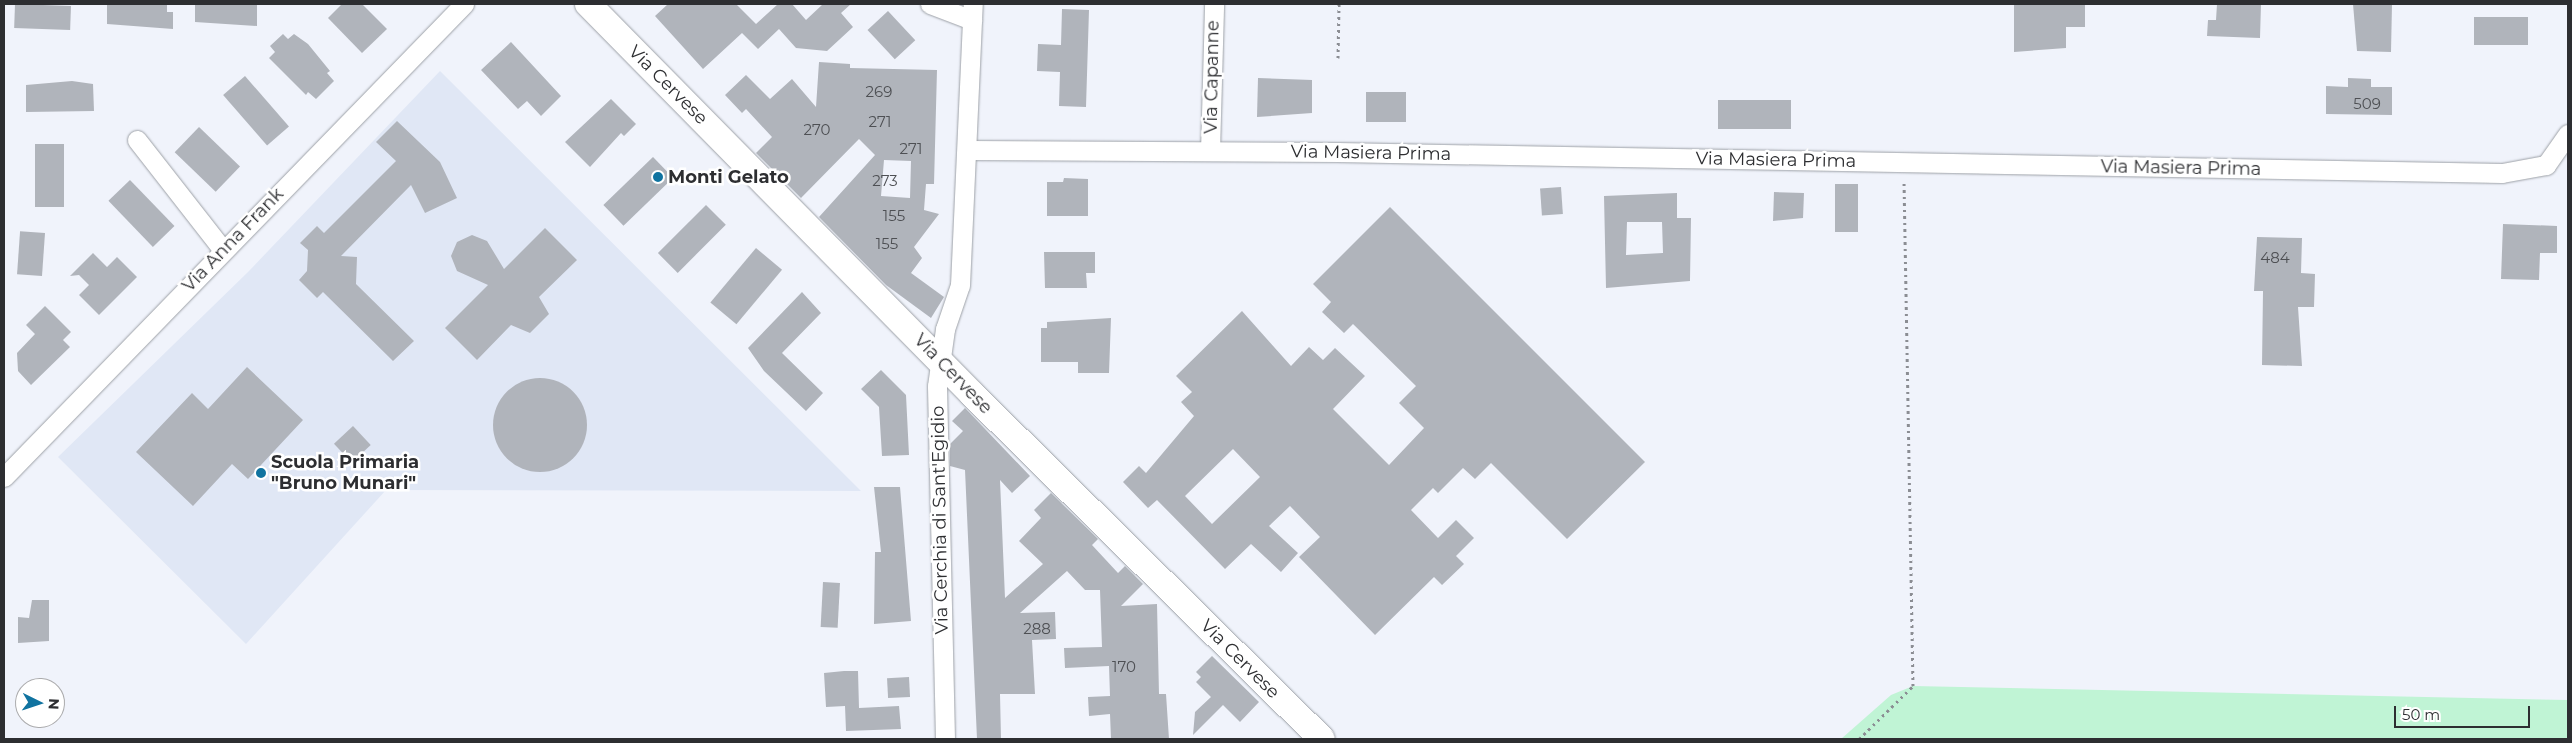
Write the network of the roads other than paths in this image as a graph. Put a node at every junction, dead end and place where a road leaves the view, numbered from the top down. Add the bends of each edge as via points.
1 (464, 4) edge
2 (588, 4) edge
3 (930, 4) edge
4 (1214, 4) edge
5 (973, 12) edge
6 (2568, 134) edge
7 (136, 140) dead end
8 (968, 150) junction
9 (1210, 151) junction
10 (223, 250) junction
11 (939, 359) junction
12 (4, 477) edge
13 (945, 739) edge
14 (1322, 739) edge

1 - 10 street, Via Anna Frank
2 - 11 main road, Via Cervese
3 - 5 street
4 - 9 street, Via Capanne
5 - 8 street, Via Cerchia di Sant'Egidio
6 - 9 street, Via Masiera Prima via 2546,165 2502,173
7 - 10 street
8 - 9 street, Via Masiera Prima
8 - 11 street, Via Cerchia di Sant'Egidio via 960,285
10 - 12 street, Via Anna Frank
11 - 13 street, Via Cerchia di Sant'Egidio
11 - 14 main road, Via Cervese

